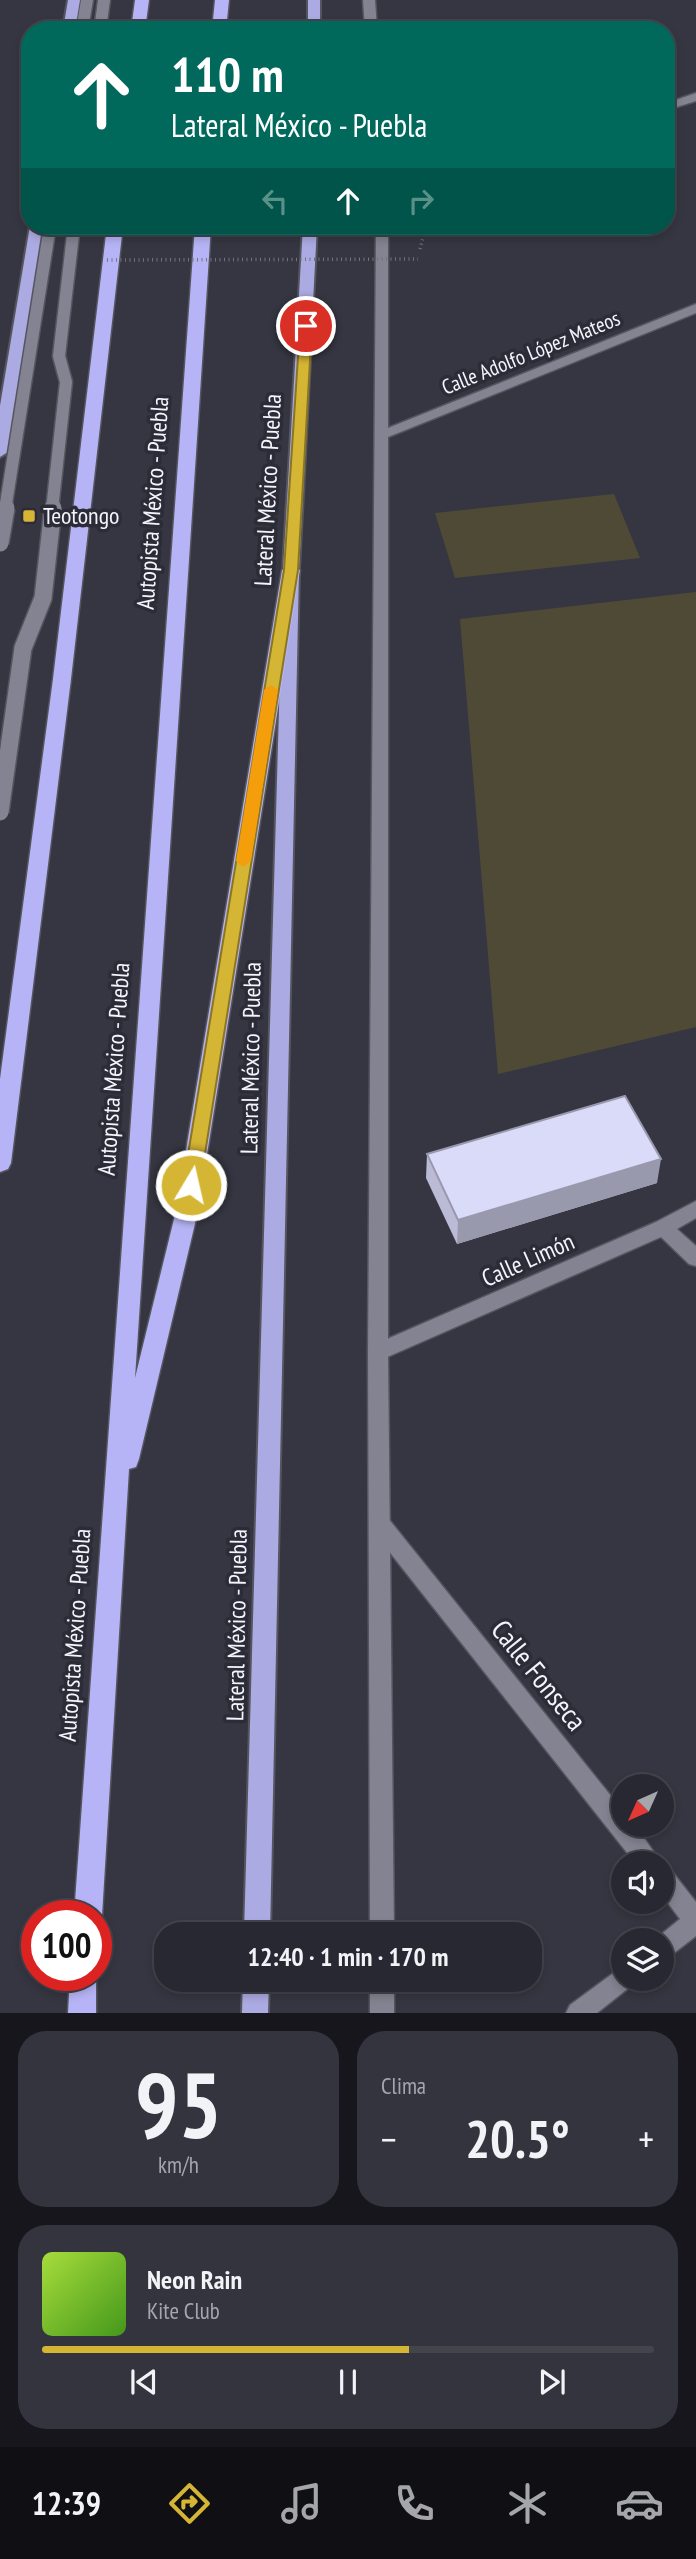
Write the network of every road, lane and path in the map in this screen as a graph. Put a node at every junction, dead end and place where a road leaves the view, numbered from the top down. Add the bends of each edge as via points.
1 (74, 0) edge
2 (87, 0) edge
3 (104, 0) edge
4 (142, 0) edge
5 (222, 0) edge
6 (314, 0) edge
7 (369, 0) edge
8 (70, 21) edge
9 (84, 21) edge
10 (101, 21) edge
11 (139, 21) edge
12 (220, 21) edge
13 (314, 21) edge
14 (370, 21) edge
15 (696, 97) edge
16 (675, 104) edge
17 (36, 235) edge
18 (49, 235) edge
19 (73, 235) edge
20 (114, 235) edge
21 (202, 235) edge
22 (310, 235) edge
23 (382, 235) edge
24 (424, 235) edge
25 (97, 260) dead end
26 (696, 308) edge
27 (382, 435) junction
28 (0, 452) edge
29 (0, 543) edge
30 (291, 570) junction
31 (0, 812) edge
32 (0, 1163) edge
33 (696, 1209) edge
34 (663, 1228) junction
35 (696, 1258) edge
36 (378, 1352) junction
37 (113, 1518) junction
38 (380, 1524) junction
39 (641, 1851) edge
40 (674, 1893) edge
41 (89, 1900) edge
42 (696, 1921) edge
43 (257, 1922) edge
44 (382, 1922) edge
45 (674, 1938) edge
46 (611, 1987) edge
47 (83, 1991) edge
48 (256, 1992) edge
49 (382, 1992) edge
50 (82, 2013) edge
51 (255, 2013) edge
52 (382, 2013) edge
53 (578, 2013) edge

1 - 8 highway
2 - 9 street
3 - 10 street
4 - 11 highway
5 - 12 highway
6 - 13 highway
7 - 14 street
15 - 16 street
17 - 28 highway
18 - 29 street, bridge
19 - 31 street, bridge via 59,356 66,382 43,598 23,648
20 - 32 highway
21 - 37 highway, Autopista México - Puebla
22 - 30 highway, Lateral México - Puebla
23 - 27 street
24 - 25 path, bridge via 418,259
26 - 27 street, Calle Adolfo López Mateos
27 - 36 street
30 - 37 highway via 187,1211
30 - 43 highway, Lateral México - Puebla
33 - 34 street, Calle Limón
34 - 35 street
34 - 36 street, Calle Limón
36 - 38 street
37 - 41 highway, Autopista México - Puebla
38 - 39 street, Calle Fonseca
38 - 44 street
40 - 42 street
42 - 45 street
46 - 53 street
47 - 50 highway
48 - 51 highway
49 - 52 street

